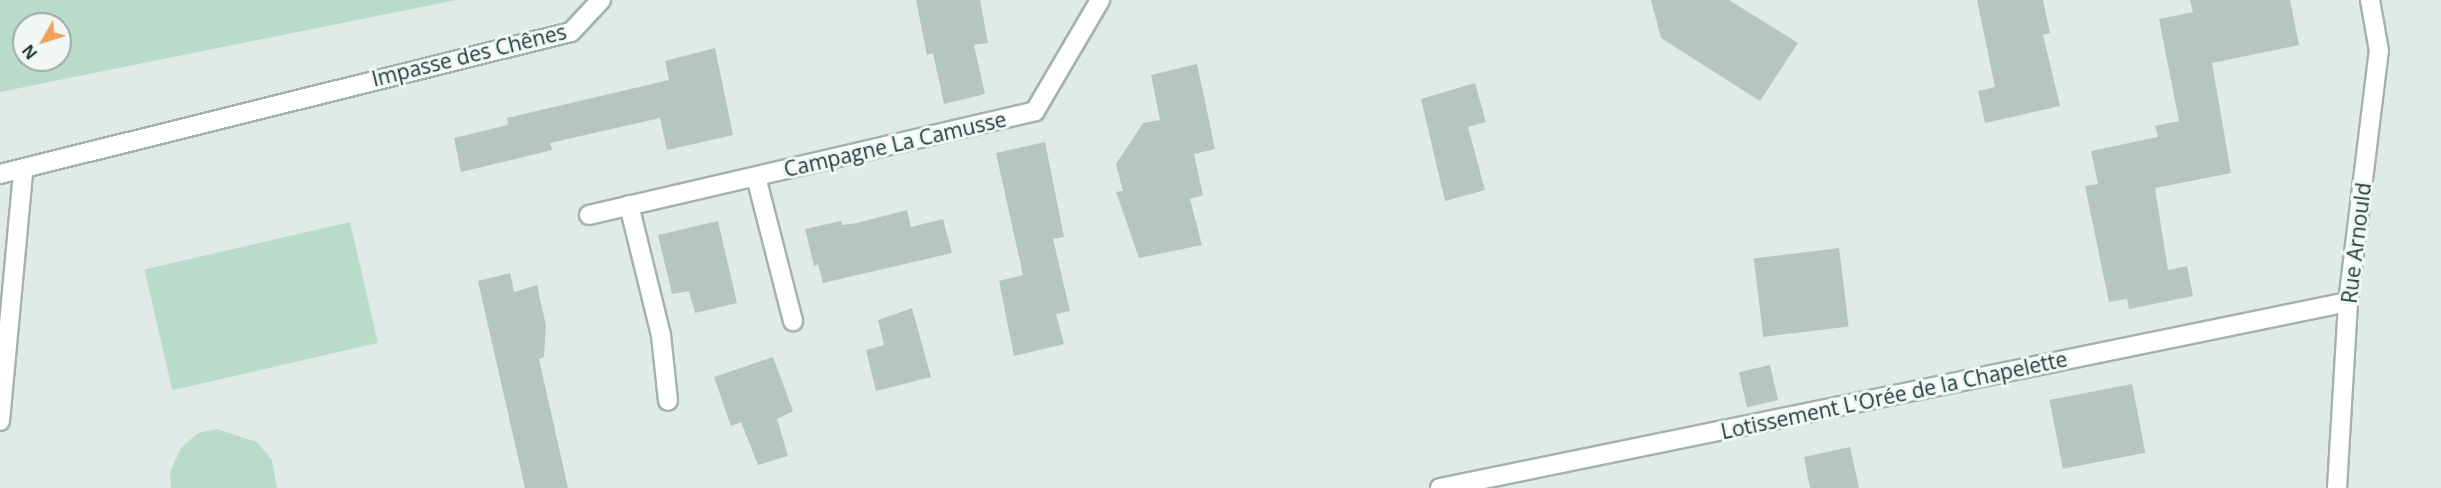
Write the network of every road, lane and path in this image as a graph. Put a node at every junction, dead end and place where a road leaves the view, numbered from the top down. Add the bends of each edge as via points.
1 (601, 0) edge
2 (1100, 0) edge
3 (2370, 0) edge
4 (22, 172) junction
5 (0, 174) edge
6 (756, 177) junction
7 (629, 205) junction
8 (589, 215) dead end
9 (2348, 302) junction
10 (793, 321) dead end
11 (668, 401) dead end
12 (0, 421) edge
13 (1440, 488) edge
14 (2337, 488) edge

1 - 4 street, Impasse des Chênes via 571,32 326,91
2 - 6 street, Campagne La Camusse via 1035,111
3 - 9 street, Rue Arnould via 2379,51
4 - 5 street, Impasse des Chênes
4 - 12 street
6 - 7 street, Campagne La Camusse
6 - 10 street
7 - 8 street, Campagne La Camusse
7 - 11 street via 661,335
9 - 13 street, Lotissement L'Orée de la Chapelette
9 - 14 street, Rue Arnould

